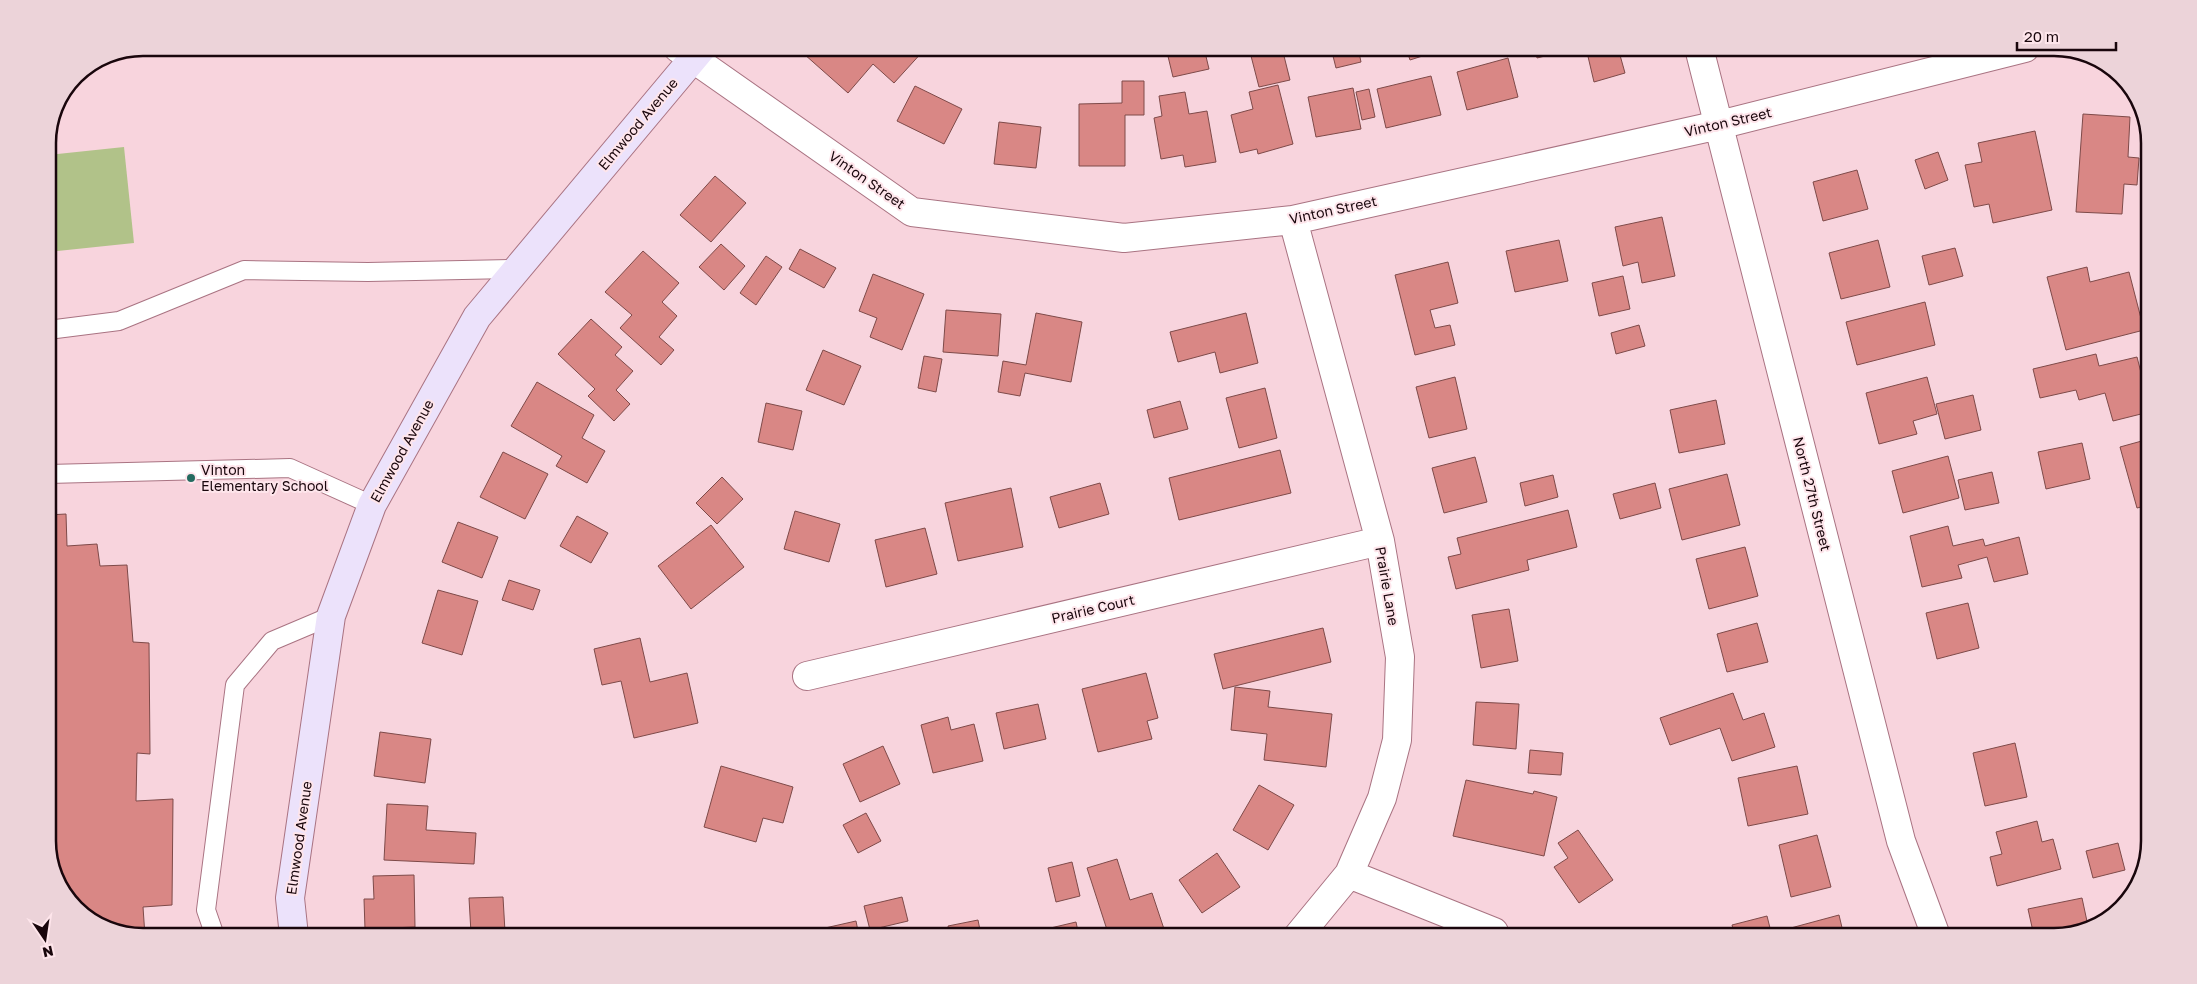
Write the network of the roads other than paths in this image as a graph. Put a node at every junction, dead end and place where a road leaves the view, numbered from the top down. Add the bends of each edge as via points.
1 (687, 56) edge
2 (698, 56) edge
3 (1701, 56) edge
4 (1993, 56) edge
5 (1718, 125) junction
6 (1293, 220) junction
7 (516, 269) junction
8 (56, 329) edge
9 (56, 474) edge
10 (372, 505) junction
11 (1380, 542) junction
12 (331, 616) junction
13 (806, 676) dead end
14 (1349, 874) junction
15 (212, 928) edge
16 (293, 928) edge
17 (1305, 928) edge
18 (1484, 928) edge
19 (1933, 928) edge

1 - 7 street, Elmwood Avenue
2 - 6 street, Vinton Street via 912,212 1124,238
3 - 5 street, North 27th Street
4 - 5 street, Vinton Street
5 - 6 street, Vinton Street
5 - 19 street, North 27th Street via 1901,841
6 - 11 street, Prairie Lane
7 - 8 lane via 244,270 119,321
7 - 10 street, Elmwood Avenue via 477,317
9 - 10 lane via 290,468
10 - 12 street, Elmwood Avenue
11 - 13 street, Prairie Court
11 - 14 street, Prairie Lane via 1400,656 1397,740 1382,798
12 - 15 lane via 272,641 235,685 206,910
12 - 16 street, Elmwood Avenue via 290,898
14 - 17 street, Prairie Lane
14 - 18 street

